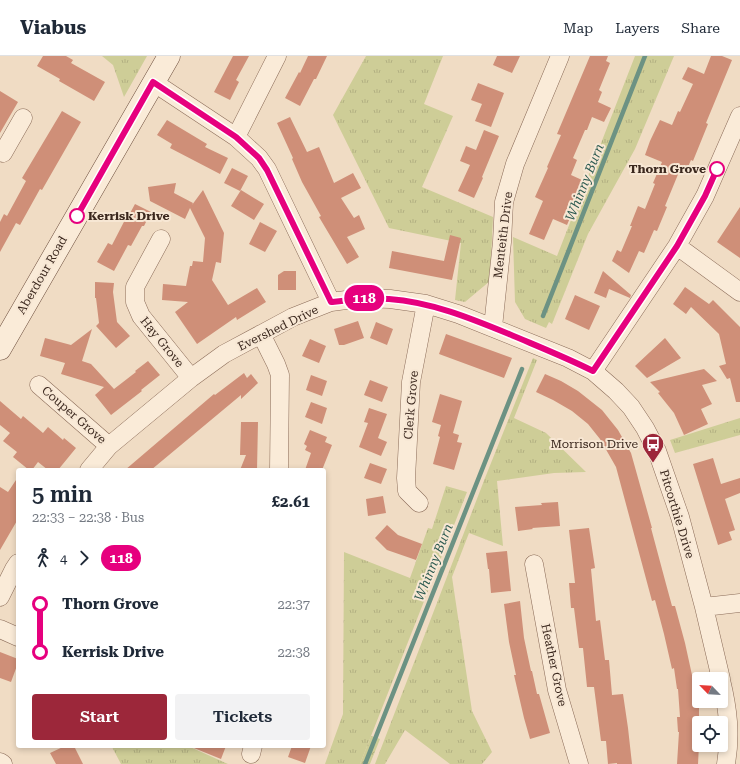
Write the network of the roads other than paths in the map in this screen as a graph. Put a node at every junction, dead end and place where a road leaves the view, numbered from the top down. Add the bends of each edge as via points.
1 (169, 56) edge
2 (277, 56) edge
3 (560, 56) edge
4 (153, 82) junction
5 (740, 116) edge
6 (23, 118) dead end
7 (236, 137) junction
8 (0, 152) edge
9 (161, 239) dead end
10 (677, 246) junction
11 (740, 292) edge
12 (331, 302) junction
13 (426, 304) junction
14 (493, 327) junction
15 (261, 334) junction
16 (0, 349) edge
17 (593, 371) junction
18 (191, 378) junction
19 (38, 385) dead end
20 (109, 446) junction
21 (91, 468) edge
22 (279, 468) edge
23 (419, 503) dead end
24 (534, 564) dead end
25 (16, 566) edge
26 (0, 597) edge
27 (740, 603) edge
28 (704, 607) junction
29 (0, 629) edge
30 (16, 636) edge
31 (719, 672) edge
32 (726, 708) edge
33 (579, 764) edge
34 (726, 764) edge

1 - 4 main road, Aberdour Road
2 - 7 street
3 - 14 street, Menteith Drive via 515,164 504,202
4 - 7 street
4 - 16 main road, Aberdour Road
5 - 10 street via 705,196
6 - 8 street via 3,153
7 - 12 street via 259,158 267,170
9 - 18 street, Hay Grove via 135,287 135,302 141,316
10 - 11 street
10 - 17 street
12 - 13 street, Evershed Drive via 361,298
12 - 15 street, Evershed Drive via 293,317
13 - 14 street, Evershed Drive
13 - 23 street, Clerk Grove via 411,382 406,478 407,490
14 - 17 street, Evershed Drive
15 - 18 street, Evershed Drive via 224,354
15 - 22 street via 280,375
17 - 28 street, Pitcorthie Drive via 631,407 657,451 680,518
18 - 20 street, Evershed Drive
19 - 20 street, Couper Grove
20 - 21 street, Evershed Drive
24 - 33 street, Heather Grove via 558,690
25 - 26 street
27 - 28 street
28 - 31 street, Pitcorthie Drive
29 - 30 street
32 - 34 street, Pitcorthie Drive via 729,732

